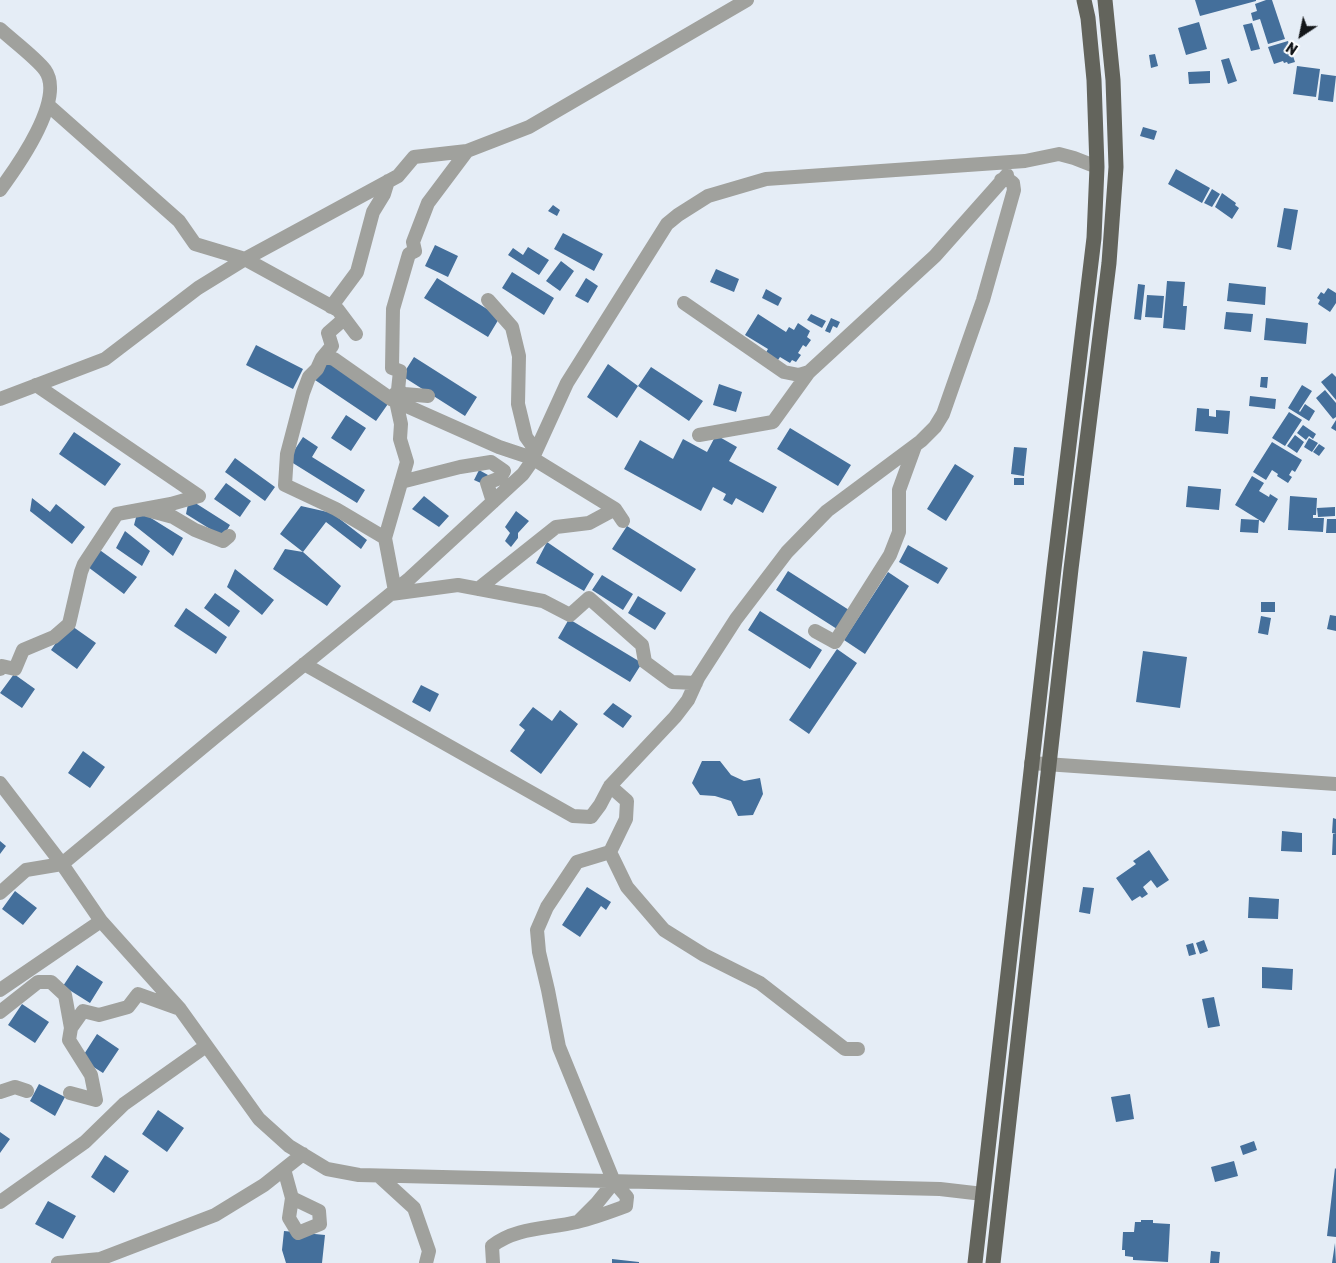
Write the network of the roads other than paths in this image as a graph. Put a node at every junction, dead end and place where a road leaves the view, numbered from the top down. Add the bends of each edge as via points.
1 (747, 0) edge
2 (1084, 0) edge
3 (1105, 0) edge
4 (0, 29) edge
5 (48, 105) junction
6 (467, 150) junction
7 (1024, 161) junction
8 (1097, 167) junction
9 (1001, 180) junction
10 (388, 181) junction
11 (0, 190) edge
12 (245, 259) junction
13 (488, 300) dead end
14 (684, 303) dead end
15 (331, 307) junction
16 (344, 319) junction
17 (356, 334) dead end
18 (322, 358) junction
19 (809, 372) junction
20 (36, 385) junction
21 (395, 396) junction
22 (428, 396) dead end
23 (0, 399) edge
24 (699, 435) dead end
25 (915, 446) junction
26 (534, 455) junction
27 (401, 482) junction
28 (493, 502) junction
29 (144, 509) junction
30 (615, 509) junction
31 (623, 521) dead end
32 (229, 536) dead end
33 (385, 538) junction
34 (478, 588) junction
35 (393, 592) junction
36 (814, 630) dead end
37 (304, 664) junction
38 (0, 669) edge
39 (696, 683) junction
40 (1032, 763) junction
41 (1049, 766) junction
42 (1336, 784) edge
43 (610, 786) junction
44 (1, 787) edge
45 (610, 852) junction
46 (62, 864) junction
47 (0, 893) edge
48 (101, 921) junction
49 (0, 990) edge
50 (180, 1009) junction
51 (0, 1012) edge
52 (72, 1028) junction
53 (206, 1046) junction
54 (858, 1050) dead end
55 (28, 1091) dead end
56 (0, 1092) edge
57 (70, 1093) dead end
58 (303, 1154) junction
59 (284, 1170) junction
60 (379, 1176) junction
61 (614, 1182) junction
62 (984, 1194) junction
63 (292, 1198) dead end
64 (0, 1202) edge
65 (577, 1222) junction
66 (58, 1263) edge
67 (426, 1263) edge
68 (493, 1263) edge
69 (975, 1263) edge
70 (993, 1263) edge

1 - 6 street via 529,127
2 - 8 main road via 1094,80
3 - 41 main road via 1114,90 1116,167 1113,221
4 - 5 street via 46,71 50,82
5 - 11 street via 20,163
5 - 12 street via 179,221 195,244
6 - 10 street via 414,157 398,176
6 - 21 street via 428,203 413,242 416,251 409,254 404,266 393,309 392,368 400,371
7 - 8 street via 1060,154
7 - 9 street
7 - 26 street via 766,179 708,196 678,214 667,224 567,383
8 - 40 main road via 1094,238
9 - 19 street via 935,256
9 - 25 street via 1013,183 1014,190 983,300 943,414 935,427
10 - 12 street
10 - 15 street via 372,212 357,272
12 - 15 street
12 - 20 street via 198,288 105,359
13 - 26 street via 512,327 519,356 518,404
14 - 19 street via 784,372 799,375
15 - 16 street via 338,310
16 - 17 street
16 - 18 street via 328,333 332,346
18 - 21 street via 334,359
18 - 33 street via 303,393 287,454 285,485 336,509
19 - 24 street via 773,422
20 - 23 street
20 - 29 street via 199,496
21 - 22 street
21 - 26 street via 499,447
21 - 27 street via 401,424 400,439 407,462
25 - 36 street via 899,490 899,532 890,555 835,642
25 - 39 street via 826,512 787,552 736,619
26 - 28 street via 523,474
26 - 30 street
27 - 28 street via 491,462 504,471 500,478 487,483
27 - 33 street
28 - 35 street
29 - 32 street via 172,517 223,541
29 - 38 street via 117,514 84,564 69,624 54,637 23,650 15,669 2,666
30 - 31 street
30 - 34 street via 589,523 556,527
33 - 35 street
34 - 35 street via 458,585
34 - 39 street via 543,601 570,615 589,598 642,645 645,662 672,682
35 - 37 street
37 - 43 street via 573,816 592,817
37 - 46 street
39 - 43 street via 675,717
40 - 41 street
40 - 62 main road
41 - 42 street
41 - 70 main road
43 - 45 street via 627,801 626,819
44 - 46 street
45 - 54 street via 627,887 664,930 704,955 760,983 844,1050
45 - 61 street via 577,862 547,908 537,930 559,1047
46 - 47 street via 26,870
46 - 48 street
48 - 49 street
48 - 50 street
50 - 52 street via 138,994 128,1008 99,1015 83,1011
50 - 53 street
51 - 52 street via 38,982 51,982 65,995
52 - 57 street via 69,1040 91,1075 96,1100
53 - 58 street via 259,1119 288,1146
53 - 64 street via 124,1104 85,1142
55 - 56 street via 15,1087
58 - 59 street
58 - 60 street via 327,1169
59 - 63 street
59 - 66 street via 215,1215 100,1259
60 - 61 street
60 - 67 street via 414,1208 429,1251
61 - 62 street via 940,1189
61 - 65 street
61 - 65 street via 627,1197 626,1206
62 - 69 main road
65 - 68 street via 503,1237 492,1246

